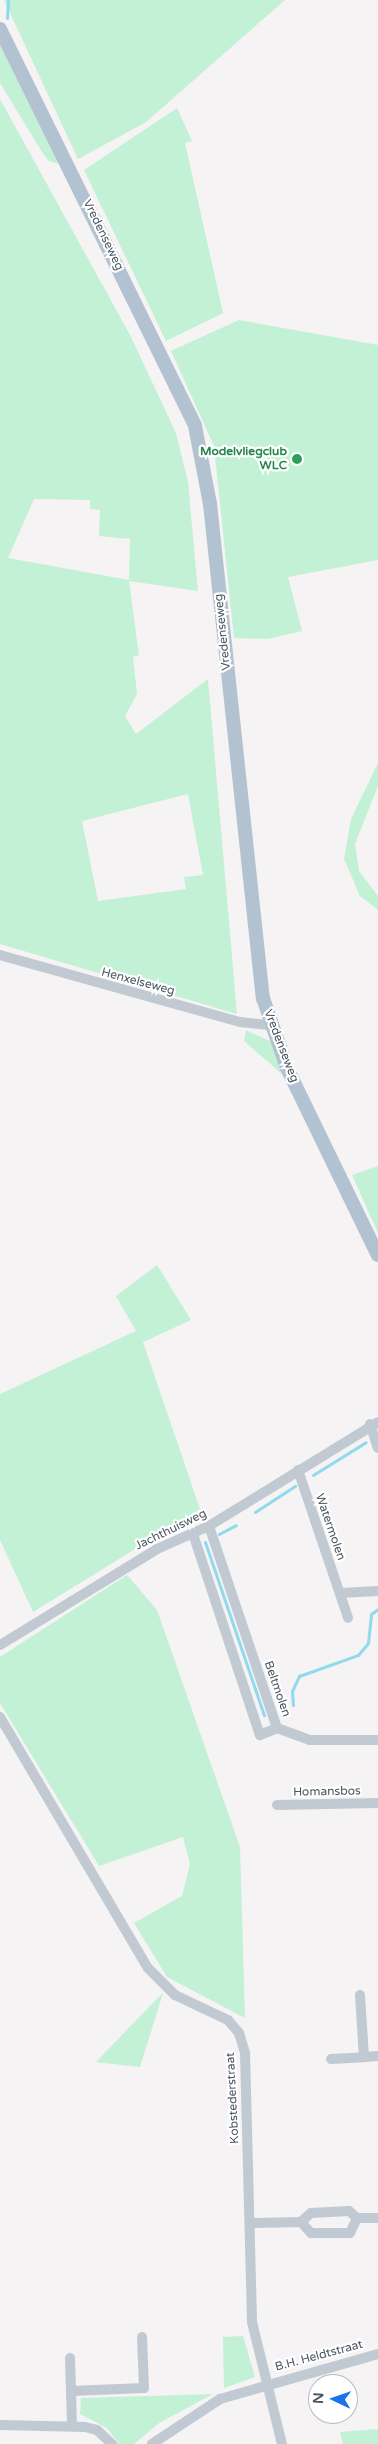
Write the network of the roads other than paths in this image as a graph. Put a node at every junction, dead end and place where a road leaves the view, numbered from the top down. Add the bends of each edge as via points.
1 (0, 29) edge
2 (0, 955) edge
3 (271, 1025) junction
4 (378, 1254) edge
5 (374, 1423) edge
6 (378, 1448) edge
7 (298, 1470) junction
8 (209, 1526) junction
9 (193, 1534) junction
10 (378, 1591) edge
11 (340, 1593) junction
12 (348, 1618) dead end
13 (0, 1646) edge
14 (0, 1718) edge
15 (277, 1728) junction
16 (378, 1740) edge
17 (378, 1803) edge
18 (277, 1805) dead end
19 (360, 1995) dead end
20 (378, 2056) edge
21 (364, 2057) junction
22 (331, 2059) dead end
23 (356, 2218) junction
24 (378, 2218) edge
25 (301, 2222) junction
26 (250, 2223) junction
27 (142, 2337) dead end
28 (378, 2354) edge
29 (70, 2358) dead end
30 (267, 2384) junction
31 (71, 2391) junction
32 (0, 2425) edge
33 (72, 2426) junction
34 (112, 2444) edge
35 (152, 2444) edge
36 (282, 2444) edge

1 - 3 main road, Vredenseweg via 184,398 204,454 258,958
2 - 3 street, Henxelseweg via 240,1022
3 - 4 main road, Vredenseweg via 287,1068
5 - 6 street
5 - 7 street, Jachthuisweg
7 - 8 street, Jachthuisweg
7 - 11 street, Watermolen
8 - 9 street, Jachthuisweg
8 - 15 street, Beltmolen
9 - 13 street, Jachthuisweg via 157,1549
9 - 15 street, Beltmolen via 260,1735
10 - 11 street
11 - 12 street, Watermolen
14 - 26 street, Kobstederstraat via 163,1985 228,2020 239,2033 246,2053
15 - 16 street via 310,1740
17 - 18 street, Homansbos
19 - 21 street
20 - 21 street
21 - 22 street
23 - 24 street
23 - 25 street via 349,2212 312,2213
23 - 25 street via 350,2233 311,2233
25 - 26 street
26 - 30 street, Kobstederstraat via 252,2322
27 - 31 street via 144,2388
28 - 30 street, B.H. Heldtstraat
29 - 31 street
30 - 35 street, B.H. Heldtstraat via 220,2399
30 - 36 street, Kobstederstraat
31 - 33 street
32 - 33 street
33 - 34 street via 97,2430

